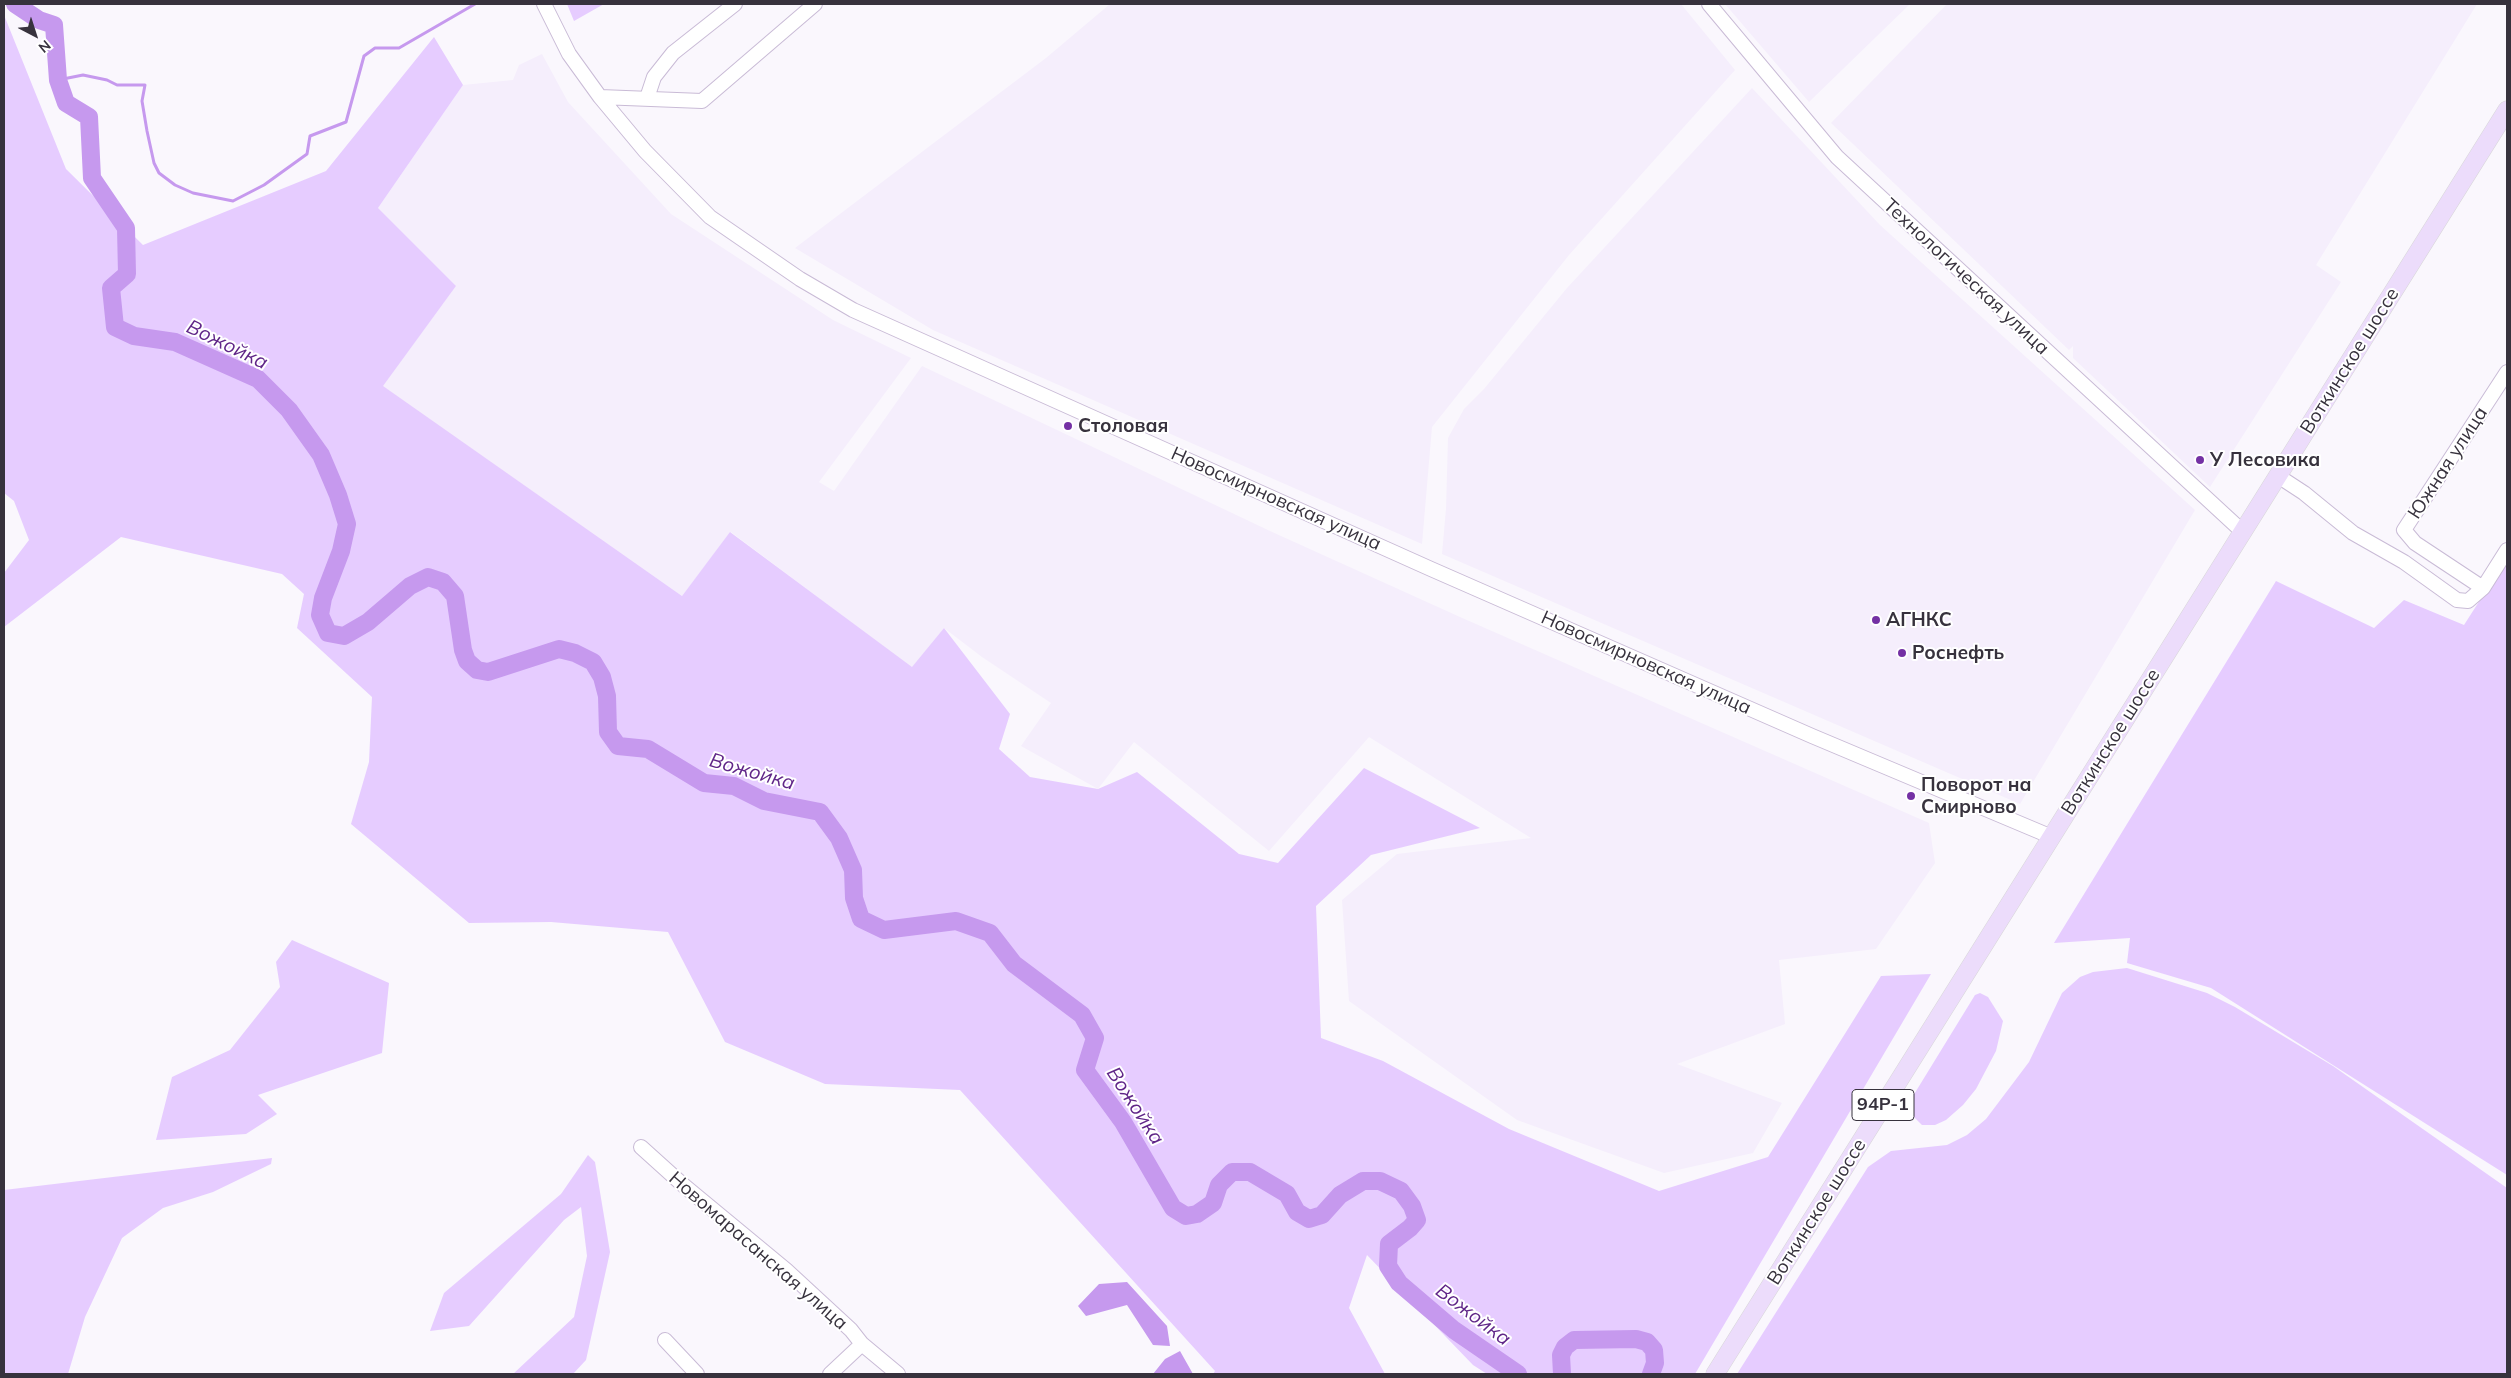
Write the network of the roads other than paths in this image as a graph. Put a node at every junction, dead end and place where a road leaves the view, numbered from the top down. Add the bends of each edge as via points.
1 (544, 4) edge
2 (734, 4) edge
3 (815, 4) edge
4 (1709, 4) edge
5 (600, 97) junction
6 (647, 98) junction
7 (2507, 110) edge
8 (2507, 372) edge
9 (2278, 476) junction
10 (2243, 532) junction
11 (2507, 550) edge
12 (2483, 588) junction
13 (2052, 836) junction
14 (640, 1147) dead end
15 (665, 1340) dead end
16 (862, 1344) junction
17 (697, 1374) edge
18 (830, 1374) edge
19 (898, 1374) edge
20 (1715, 1374) edge

1 - 5 street, Новосмирновская улица via 569,54
2 - 6 street via 673,53 654,77
3 - 6 street via 702,101
4 - 10 street, Технологическая улица via 1837,158
5 - 6 street
5 - 13 street, Новосмирновская улица via 645,151 710,218 800,279 853,310 1431,569 1812,736
7 - 9 main road, Воткинское шоссе
8 - 12 street, Южная улица via 2404,530 2415,543
9 - 10 main road, Воткинское шоссе
9 - 12 street via 2353,533 2404,562 2457,600 2468,601
10 - 13 main road, Воткинское шоссе
11 - 12 street
13 - 20 main road, Воткинское шоссе / 94Р-1
14 - 16 street, Новомарасанская улица via 786,1270
15 - 17 street
16 - 18 street
16 - 19 street, Новомарасанская улица

